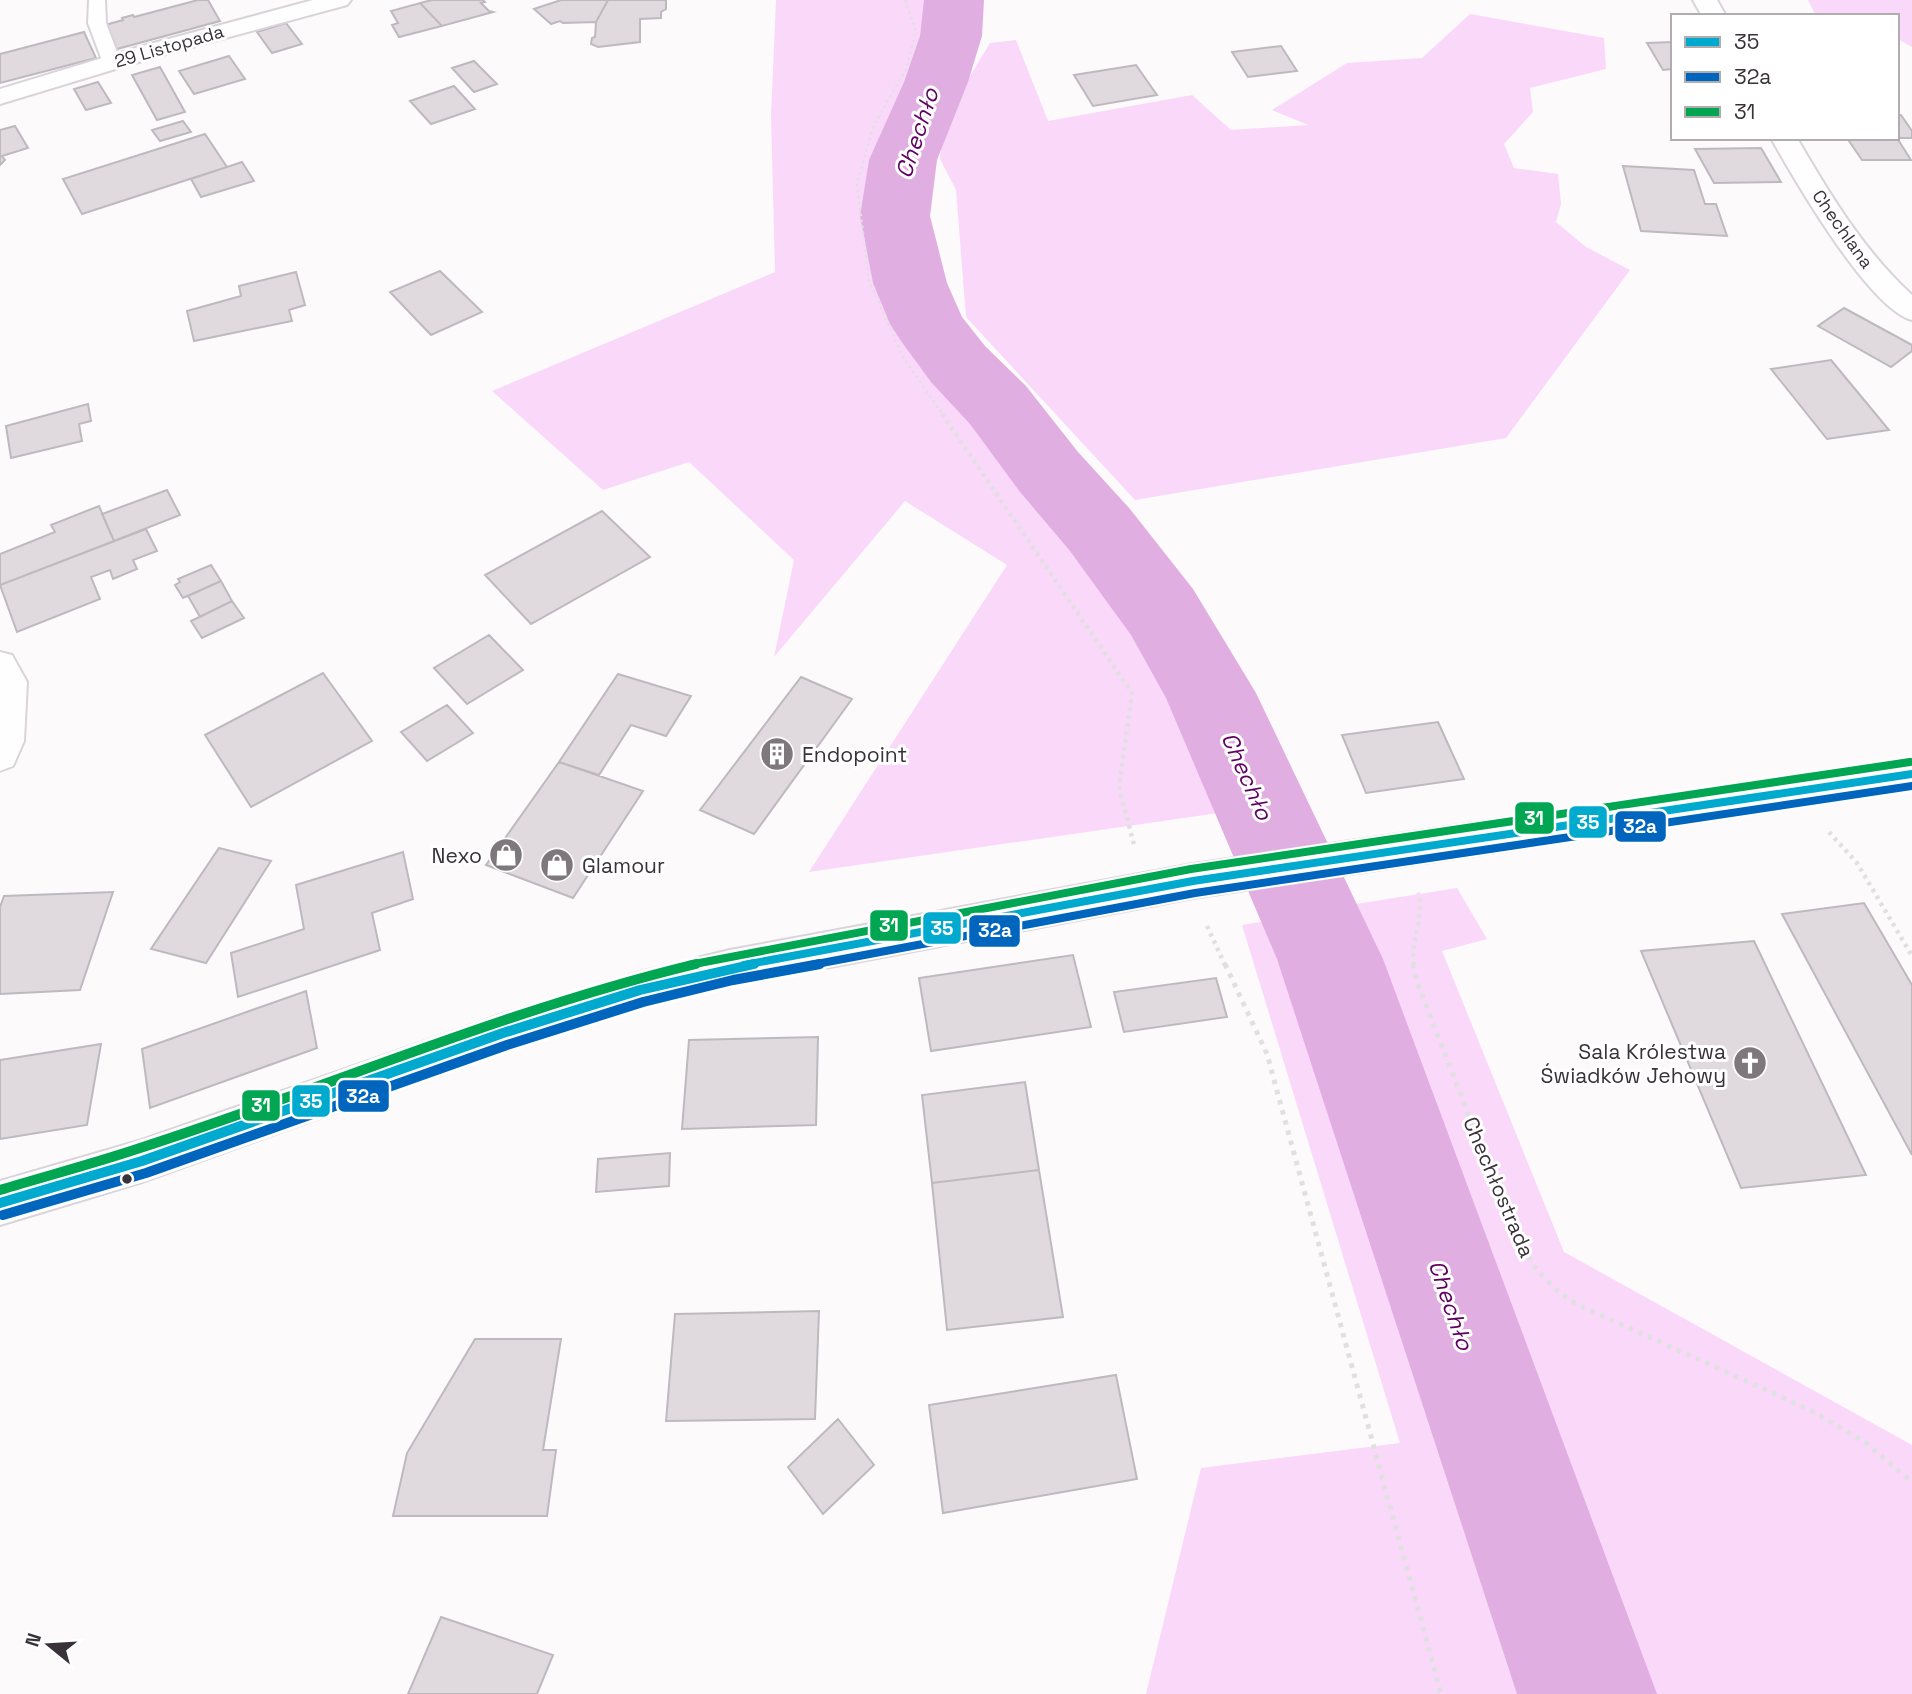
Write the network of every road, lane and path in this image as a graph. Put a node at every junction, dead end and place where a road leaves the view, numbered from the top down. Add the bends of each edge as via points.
1 (97, 0) edge
2 (339, 0) edge
3 (905, 0) edge
4 (112, 63) junction
5 (0, 97) edge
6 (1785, 140) edge
7 (1912, 311) edge
8 (0, 665) edge
9 (0, 756) edge
10 (1912, 774) edge
11 (1824, 827) dead end
12 (1134, 847) dead end
13 (1396, 851) junction
14 (1198, 898) junction
15 (1912, 956) edge
16 (0, 1203) edge
17 (1912, 1482) edge
18 (1441, 1694) edge

1 - 4 lane via 97,23
2 - 4 street, 29 Listopada
3 - 12 path via 916,31 906,69 873,127 857,184 869,281 903,358 1132,693 1119,787
4 - 5 street, 29 Listopada
6 - 7 street, Chechlana via 1847,242 1885,288
8 - 9 street via 9,682 6,741
10 - 13 street
11 - 15 path via 1857,863
13 - 14 street via 1349,858
13 - 17 path, Chechłostrada via 1422,905 1412,956 1417,982 1515,1235 1543,1280 1588,1311 1810,1410 1866,1443
14 - 16 street via 730,968 640,990 428,1059 142,1161
14 - 18 path via 1267,1054

